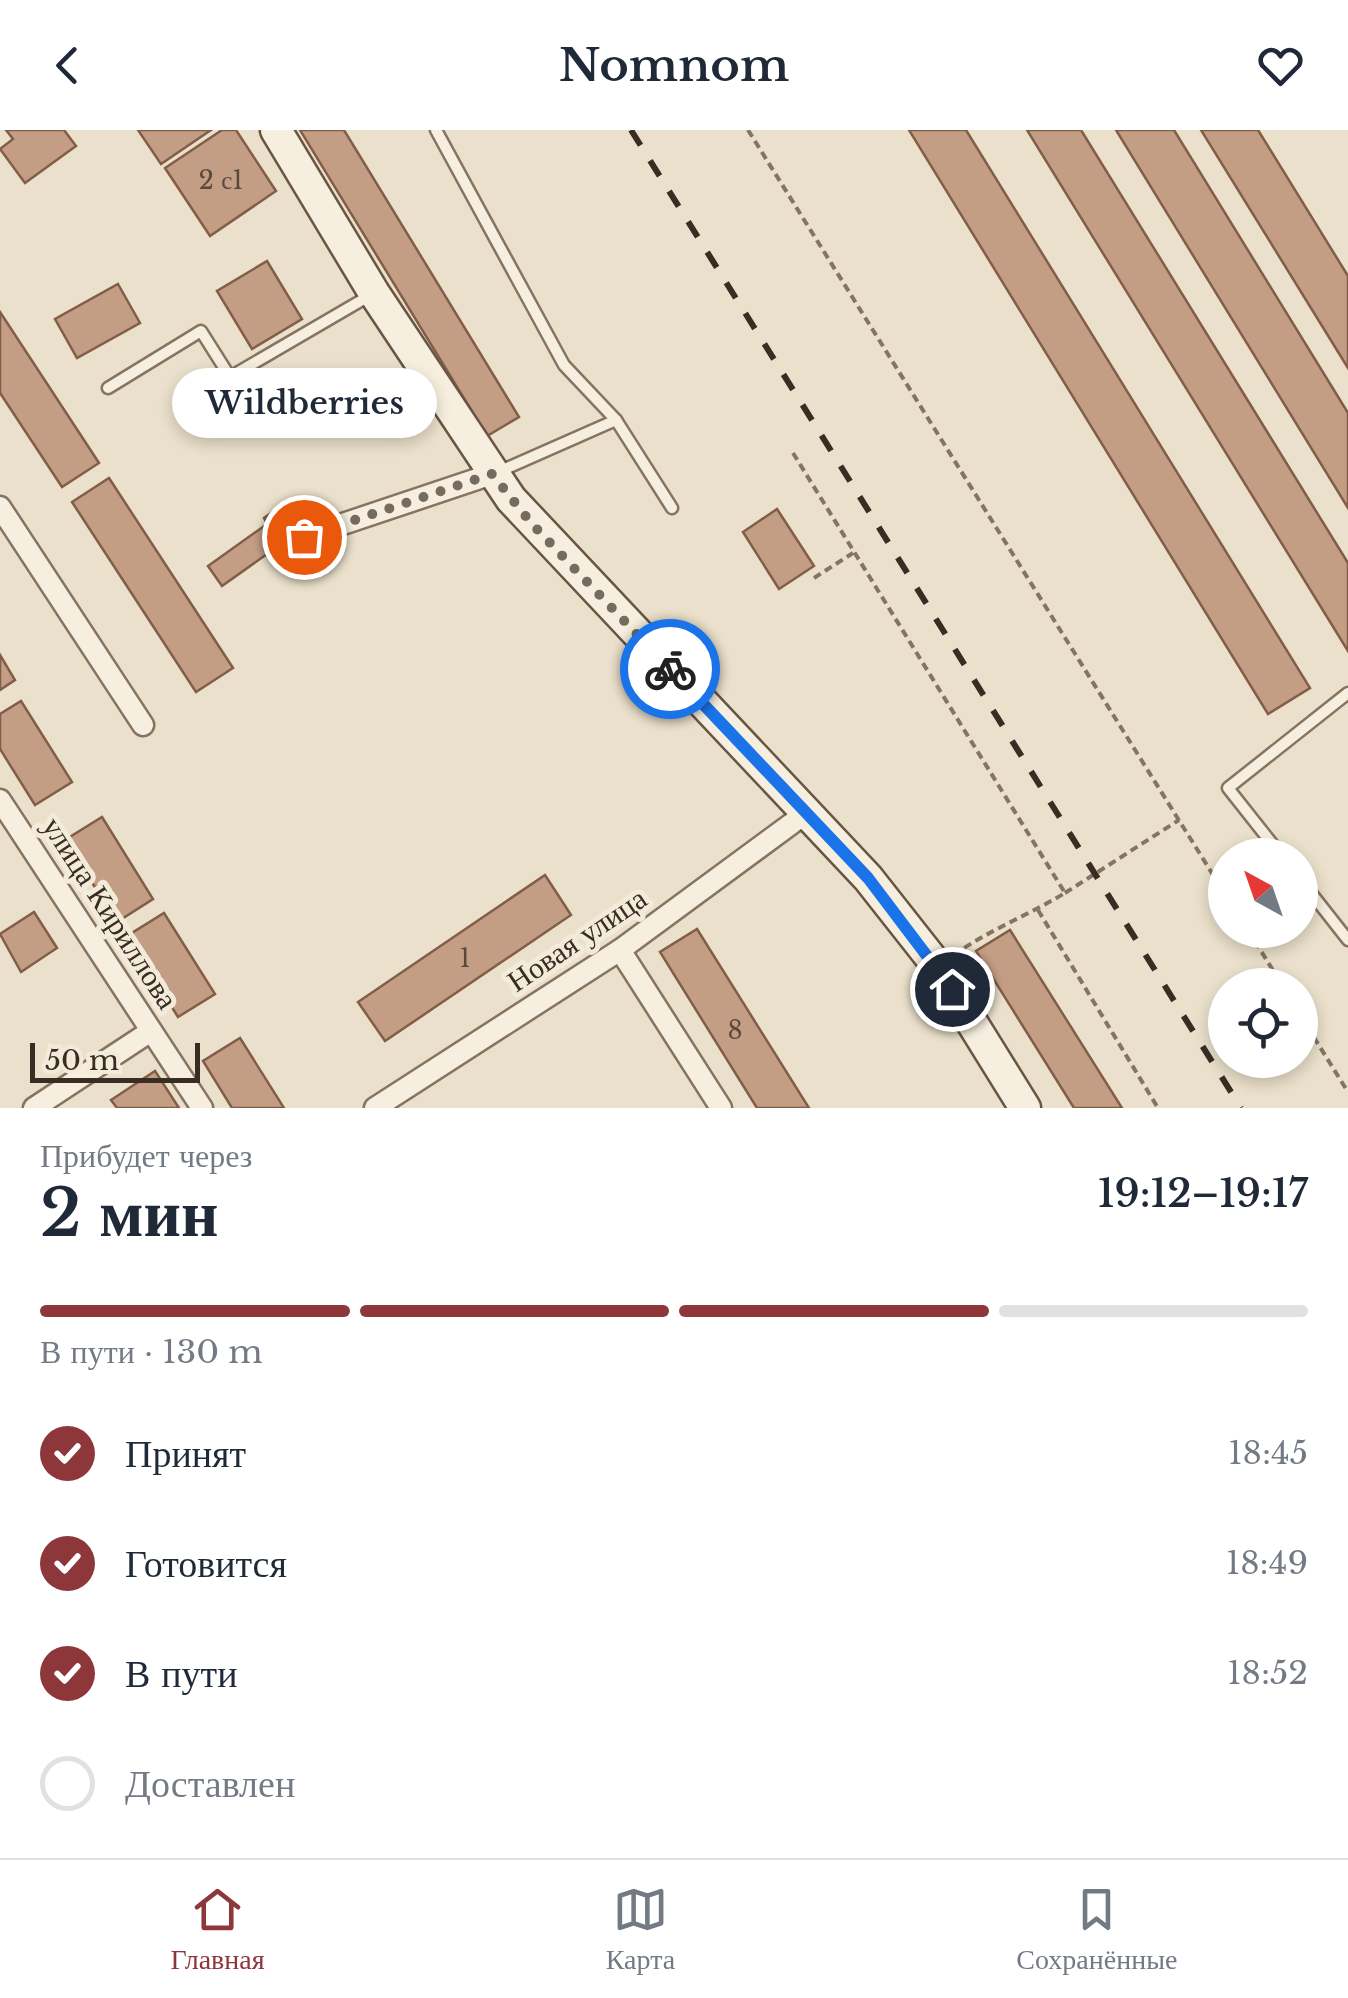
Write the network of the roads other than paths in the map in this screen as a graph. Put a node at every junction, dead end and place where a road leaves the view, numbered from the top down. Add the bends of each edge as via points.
1 (276, 130) edge
2 (436, 130) edge
3 (374, 293) junction
4 (108, 388) dead end
5 (616, 420) junction
6 (492, 474) junction
7 (0, 507) edge
8 (672, 508) dead end
9 (304, 537) dead end
10 (9, 541) edge
11 (1348, 694) edge
12 (143, 725) dead end
13 (0, 800) edge
14 (806, 812) junction
15 (1267, 838) edge
16 (1318, 902) edge
17 (1348, 940) edge
18 (620, 950) junction
19 (152, 1031) junction
20 (48, 1104) edge
21 (202, 1108) edge
22 (375, 1108) edge
23 (721, 1108) edge
24 (1026, 1108) edge

1 - 3 main road
2 - 5 lane via 564,365
3 - 4 lane via 230,377 201,332
3 - 6 main road
5 - 6 lane
5 - 8 lane
6 - 9 street
6 - 14 main road
7 - 10 street
10 - 12 street
11 - 15 lane via 1228,788
13 - 19 street, улица Кириллова
14 - 18 street, Новая улица
14 - 24 main road via 937,966
16 - 17 lane
18 - 22 street, Новая улица
18 - 23 street
19 - 20 street
19 - 21 street, улица Кириллова

